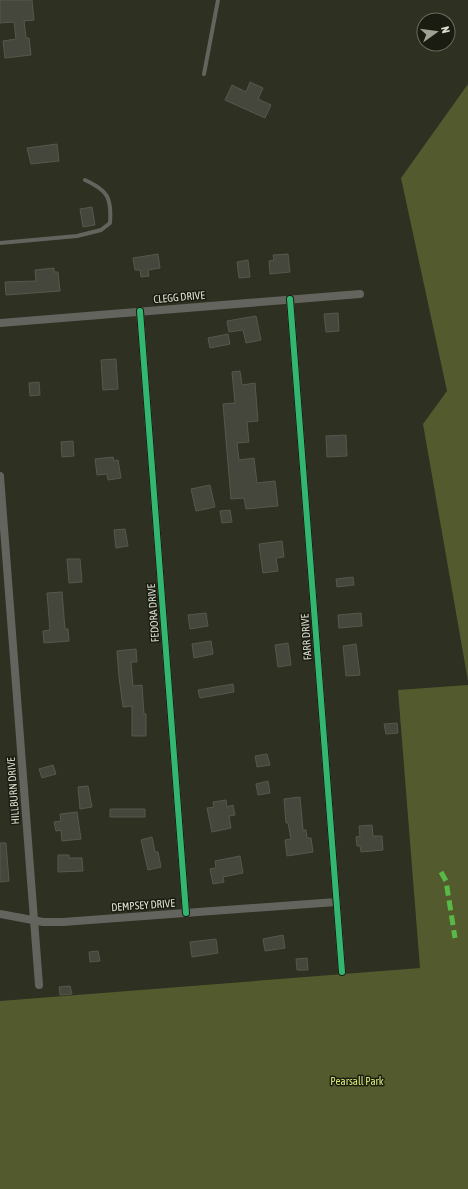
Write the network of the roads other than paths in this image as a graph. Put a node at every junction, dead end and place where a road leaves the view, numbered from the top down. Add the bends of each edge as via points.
1 (218, 0) edge
2 (204, 74) dead end
3 (84, 180) dead end
4 (0, 243) edge
5 (360, 294) dead end
6 (290, 300) junction
7 (140, 311) junction
8 (0, 323) edge
9 (0, 476) edge
10 (336, 902) junction
11 (0, 914) edge
12 (186, 914) junction
13 (34, 920) junction
14 (342, 972) dead end
15 (38, 985) dead end

1 - 2 lane
3 - 4 lane via 102,188 112,207 110,223 101,230 77,236
5 - 6 street, CLEGG DRIVE
6 - 7 street, CLEGG DRIVE
6 - 10 street, FARR DRIVE
7 - 8 street, CLEGG DRIVE
7 - 12 street, FEDORA DRIVE
9 - 13 street, HILLBURN DRIVE
10 - 12 street, DEMPSEY DRIVE
10 - 14 street, FARR DRIVE
11 - 13 street, DEMPSEY DRIVE
12 - 13 street, DEMPSEY DRIVE via 63,922
13 - 15 street, HILLBURN DRIVE

